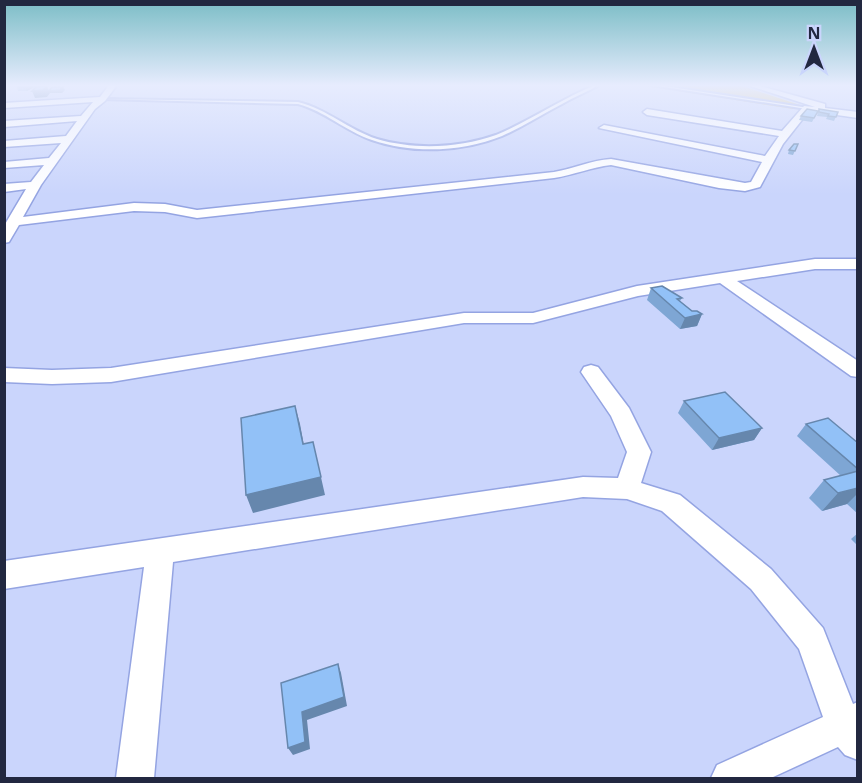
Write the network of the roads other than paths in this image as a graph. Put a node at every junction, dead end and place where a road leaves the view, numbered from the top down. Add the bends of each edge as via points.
1 (37, 122) edge
2 (81, 122) edge
3 (339, 122) edge
4 (523, 122) edge
5 (707, 122) edge
6 (794, 122) edge
7 (4, 124) edge
8 (604, 128) dead end
9 (786, 134) junction
10 (69, 139) junction
11 (4, 144) edge
12 (53, 160) junction
13 (768, 160) junction
14 (4, 165) edge
15 (35, 185) junction
16 (4, 188) edge
17 (12, 219) edge
18 (4, 239) edge
19 (858, 264) edge
20 (723, 278) junction
21 (858, 371) edge
22 (591, 372) dead end
23 (4, 375) edge
24 (627, 489) junction
25 (160, 553) junction
26 (4, 575) edge
27 (853, 729) edge
28 (135, 778) edge
29 (730, 778) edge

1 - 7 street
2 - 10 street
3 - 4 lane via 361,135 400,147 477,142
5 - 9 street
6 - 9 street
8 - 13 street
9 - 13 street
10 - 11 street
10 - 12 street
12 - 14 street
12 - 15 street
13 - 17 street via 756,184 745,187 603,162 554,175 197,214 135,207
15 - 16 street
15 - 17 street
17 - 18 street
19 - 20 street via 815,264
20 - 21 street
20 - 23 street via 637,291 533,318 464,318 111,375
22 - 24 street via 621,414 639,452
24 - 25 street via 583,487
24 - 27 street via 671,502 761,579 812,639
25 - 26 street
25 - 28 street
27 - 29 street

